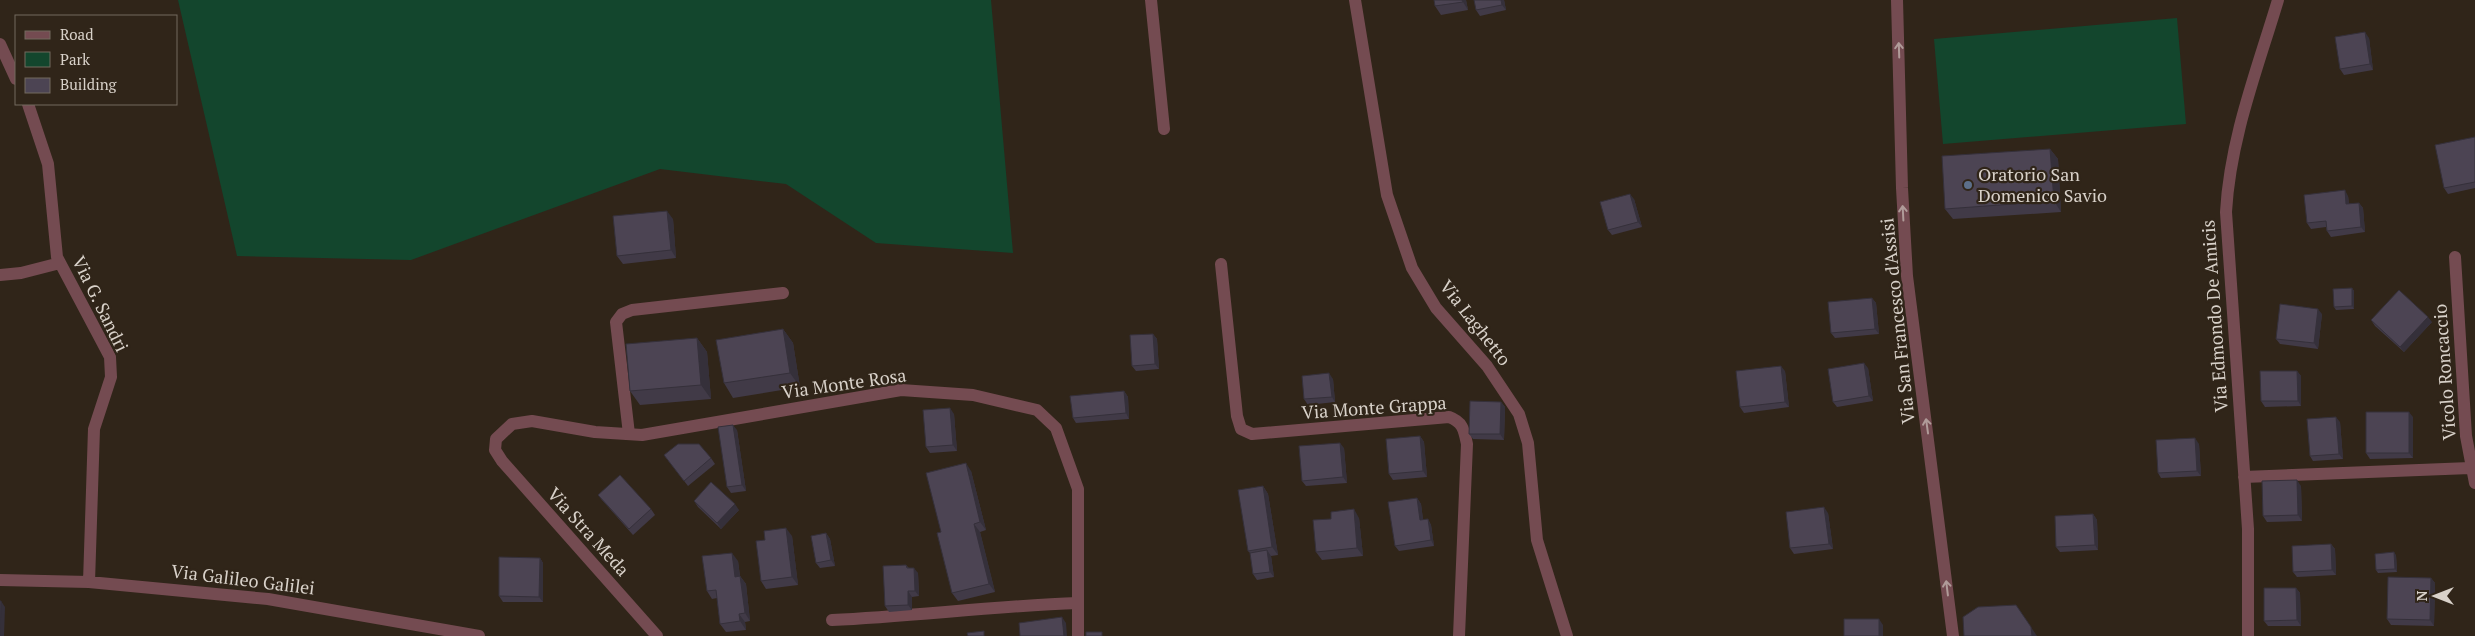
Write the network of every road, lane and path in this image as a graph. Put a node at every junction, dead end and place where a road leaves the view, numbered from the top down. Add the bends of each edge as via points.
1 (1151, 0) edge
2 (1355, 0) edge
3 (1897, 0) edge
4 (2278, 0) edge
5 (0, 44) edge
6 (15, 77) edge
7 (28, 105) edge
8 (1164, 130) dead end
9 (2455, 257) dead end
10 (60, 263) junction
11 (1221, 264) dead end
12 (0, 275) edge
13 (783, 293) dead end
14 (629, 434) junction
15 (495, 450) joint
16 (2470, 468) junction
17 (2244, 477) junction
18 (2475, 483) edge
19 (0, 580) edge
20 (89, 582) junction
21 (1078, 603) junction
22 (832, 620) dead end
23 (479, 636) edge
24 (657, 636) edge
25 (1078, 636) edge
26 (1459, 636) edge
27 (1567, 636) edge
28 (1953, 636) edge
29 (2248, 636) edge

1 - 8 street
2 - 27 street, Via Laghetto via 1387,195 1393,214 1412,268 1436,308 1487,366 1519,414 1528,443 1536,540
28 -> 3 street, Via San Francesco d'Assisi via 1907,276
4 - 17 street, Via Edmondo De Amicis via 2237,132 2228,182 2226,212 2232,324
5 - 6 street
7 - 10 street, Via G. Sandri via 48,164 54,242
9 - 16 street, Vicolo Roncaccio
10 - 12 street
10 - 20 street, Via G. Sandri via 110,357 111,377 94,429
11 - 26 street, Via Monte Grappa via 1241,429 1252,434 1449,417 1463,426 1467,444
13 - 14 street via 632,310 622,314 616,322
14 - 15 street, Via Monte Rosa via 532,422 512,424 496,439
14 - 21 street, Via Monte Rosa via 642,435 901,390 972,396 1037,410 1056,428 1078,489
15 - 24 street, Via Stra Meda
16 - 17 street
16 - 18 street, Vicolo Roncaccio
17 - 29 street, Via Edmondo De Amicis
19 - 20 street, Via Galileo Galilei
20 - 23 street, Via Galileo Galilei via 268,599
21 - 22 street
21 - 25 street, Via Monte Rosa

